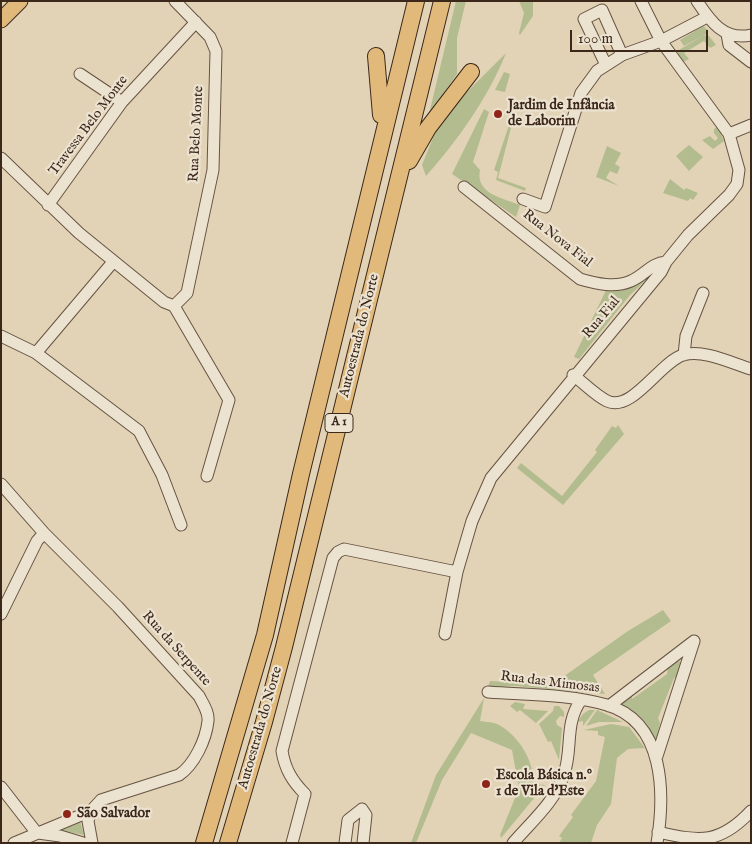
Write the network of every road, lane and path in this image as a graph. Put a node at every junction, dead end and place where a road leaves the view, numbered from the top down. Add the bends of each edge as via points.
1 (20, 1) edge
2 (175, 1) edge
3 (416, 1) edge
4 (442, 1) edge
5 (641, 1) edge
6 (697, 1) edge
7 (707, 17) junction
8 (1, 20) edge
9 (196, 22) junction
10 (727, 34) junction
11 (751, 35) edge
12 (661, 41) junction
13 (622, 55) junction
14 (376, 56) dead end
15 (751, 62) edge
16 (606, 65) junction
17 (471, 72) dead end
18 (80, 74) dead end
19 (122, 102) junction
20 (751, 125) edge
21 (729, 134) junction
22 (381, 139) junction
23 (1, 158) edge
24 (400, 176) junction
25 (464, 187) dead end
26 (522, 199) dead end
27 (48, 205) junction
28 (114, 262) junction
29 (666, 262) junction
30 (704, 293) dead end
31 (174, 306) junction
32 (1, 336) edge
33 (36, 353) junction
34 (684, 355) junction
35 (751, 369) edge
36 (574, 375) junction
37 (207, 476) dead end
38 (1, 484) edge
39 (181, 525) dead end
40 (44, 533) junction
41 (458, 572) junction
42 (1, 614) edge
43 (445, 634) dead end
44 (488, 692) dead end
45 (581, 700) junction
46 (609, 706) junction
47 (657, 756) junction
48 (1, 788) edge
49 (91, 811) junction
50 (751, 811) edge
51 (36, 832) junction
52 (658, 838) edge
53 (716, 840) edge
54 (699, 841) edge
55 (14, 843) edge
56 (83, 843) edge
57 (92, 843) edge
58 (204, 843) edge
59 (228, 843) edge
60 (292, 843) edge
61 (345, 843) edge
62 (363, 843) edge
63 (513, 843) edge

1 - 8 main road
2 - 9 street, Rua Belo Monte
3 - 22 highway, Autoestrada do Norte / A 1
4 - 24 highway, Autoestrada do Norte / A 1
5 - 12 street, Rua Fial
6 - 7 street
7 - 10 street
7 - 12 street
9 - 19 street, Travessa Belo Monte
9 - 31 street, Rua Belo Monte via 210,37 216,51 213,170 187,292
10 - 11 street
10 - 15 street via 729,45
12 - 13 street
12 - 21 street, Rua Fial
13 - 16 street
13 - 16 street via 602,10 584,19
14 - 22 highway via 381,97
16 - 26 street via 597,71 582,93 545,207
17 - 24 highway via 428,128
18 - 19 street
19 - 27 street, Travessa Belo Monte
20 - 21 street
21 - 29 street, Rua Fial via 739,170 737,184
22 - 58 highway, Autoestrada do Norte / A 1 via 265,635
23 - 27 street
24 - 59 highway, Autoestrada do Norte / A 1 via 284,647
25 - 29 street, Rua Nova Fial via 580,278 598,284 616,284 632,280 657,262
27 - 28 street
28 - 31 street via 164,302
28 - 33 street
29 - 36 street, Rua Fial
30 - 34 street via 686,336
31 - 37 street via 229,400
32 - 33 street
33 - 39 street via 139,431 162,475
34 - 35 street via 703,354
34 - 36 street via 670,362 630,398 620,402 608,402
36 - 41 street, Rua Fial via 491,478 472,521
38 - 40 street, Rua da Serpente
40 - 42 street via 36,541
40 - 49 street, Rua da Serpente via 118,607 199,696 206,708 208,721 196,758 189,768 179,775 101,800
41 - 43 street, Rua Fial
41 - 60 street via 344,549 333,558 282,751 293,782 305,794
44 - 45 street, Rua das Mimosas
45 - 46 street, Rua das Mimosas
45 - 63 street via 574,710 565,772 556,794
46 - 47 street, Rua das Mimosas via 630,716 644,730
46 - 47 street, Rua das Mimosas via 694,641
47 - 52 street, Rua das Mimosas via 660,789
48 - 51 street
49 - 51 street, Rua da Serpente
49 - 57 street via 88,821
50 - 53 street via 729,833
51 - 55 street, Rua da Serpente
51 - 56 street
52 - 54 street
53 - 54 street
61 - 62 street via 348,820 362,809 366,815

